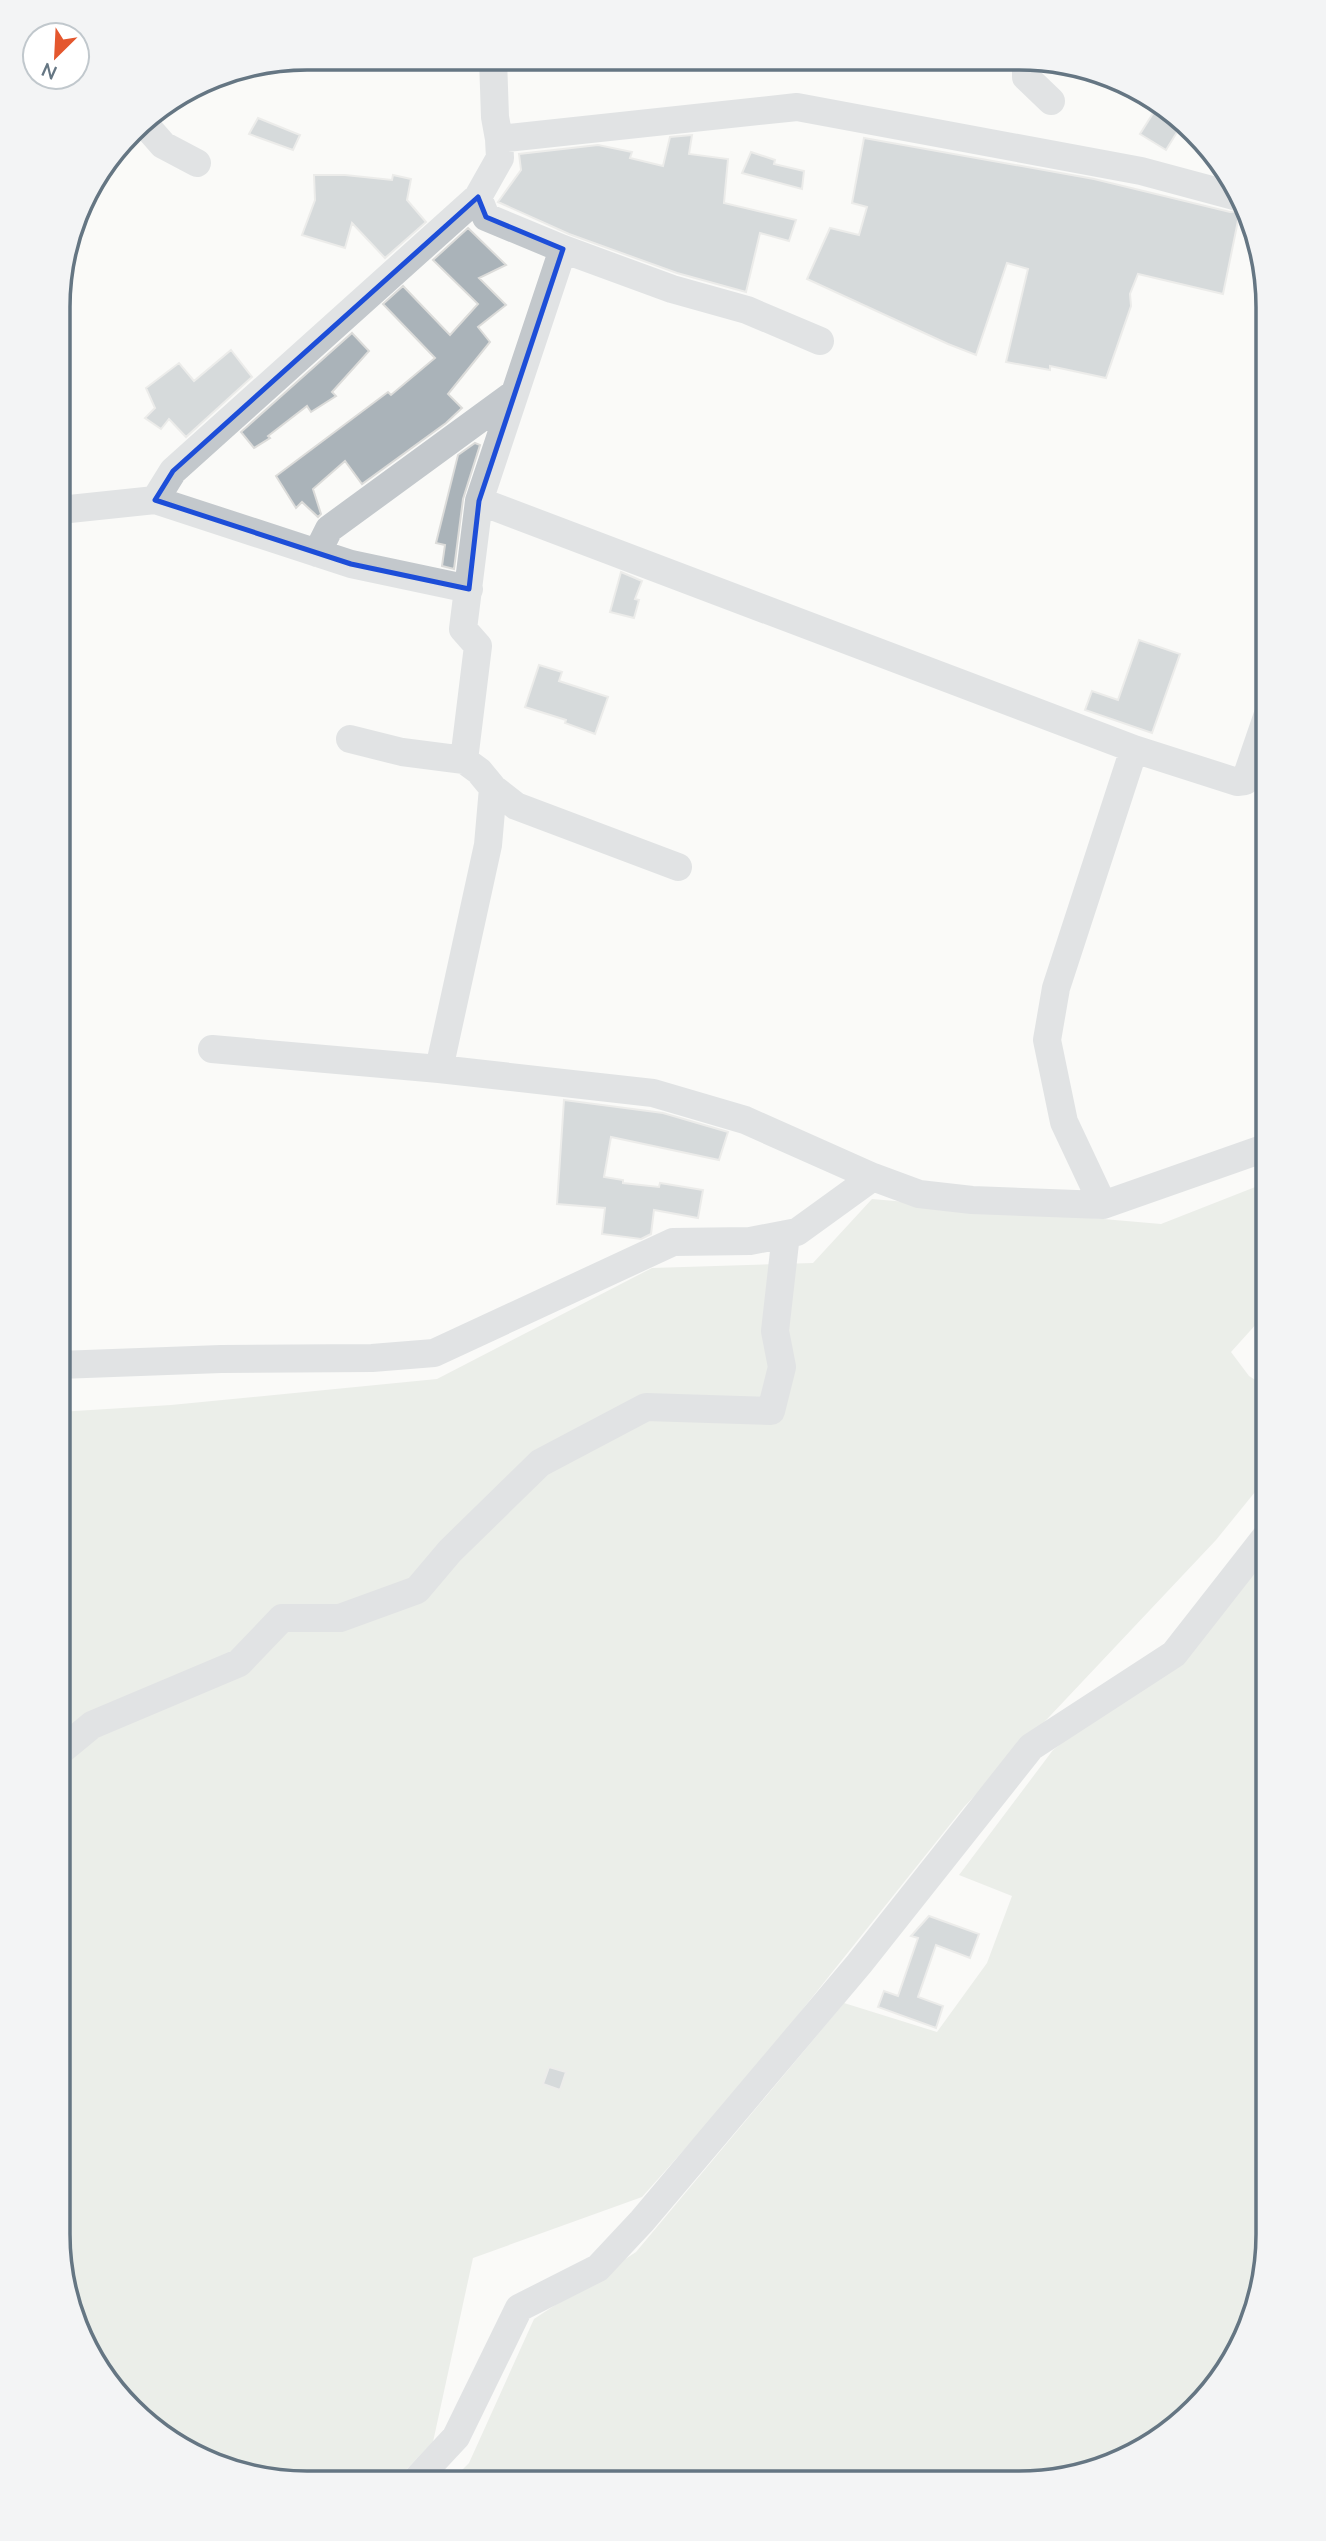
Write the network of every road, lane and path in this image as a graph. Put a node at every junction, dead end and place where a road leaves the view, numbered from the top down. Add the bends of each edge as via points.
1 (494, 70) edge
2 (1026, 70) edge
3 (1051, 101) dead end
4 (150, 130) edge
5 (499, 139) junction
6 (197, 163) dead end
7 (1227, 194) edge
8 (478, 197) junction
9 (563, 249) junction
10 (820, 341) dead end
11 (515, 393) junction
12 (155, 500) junction
13 (479, 501) junction
14 (70, 509) edge
15 (317, 553) junction
16 (469, 589) junction
17 (350, 739) dead end
18 (1134, 749) junction
19 (1256, 750) edge
20 (464, 760) junction
21 (493, 788) junction
22 (678, 867) dead end
23 (212, 1049) dead end
24 (439, 1069) junction
25 (1256, 1151) edge
26 (873, 1177) junction
27 (1103, 1205) junction
28 (786, 1234) junction
29 (70, 1365) edge
30 (1255, 1550) edge
31 (70, 1743) edge
32 (425, 2471) edge

1 - 5 street
2 - 3 street via 1026,77
4 - 6 street via 163,145
5 - 7 street via 797,107 1141,171
5 - 8 street via 500,158
8 - 9 street via 486,217
8 - 12 street via 173,471
9 - 10 street via 672,289 747,310
9 - 11 street
11 - 13 street
11 - 15 street via 329,529
12 - 14 street
12 - 15 street
13 - 16 street
13 - 18 street
15 - 16 street via 351,565
16 - 20 street via 463,629 478,646
17 - 20 street
18 - 19 street via 1237,782 1245,781
18 - 27 street via 1056,988 1047,1040 1064,1122
20 - 21 street
21 - 22 street via 516,806
21 - 24 street via 488,845
23 - 24 street
24 - 26 street via 653,1093 745,1121
25 - 27 street
26 - 27 street via 919,1194
26 - 28 street via 797,1232
28 - 29 street via 750,1241 673,1242 434,1353
28 - 31 street via 775,1331 782,1367 772,1411 646,1407 540,1463 417,1590 340,1618 282,1618 239,1663 92,1725
30 - 32 street via 1174,1654 1031,1747 859,1964 598,2268 519,2308 456,2437

